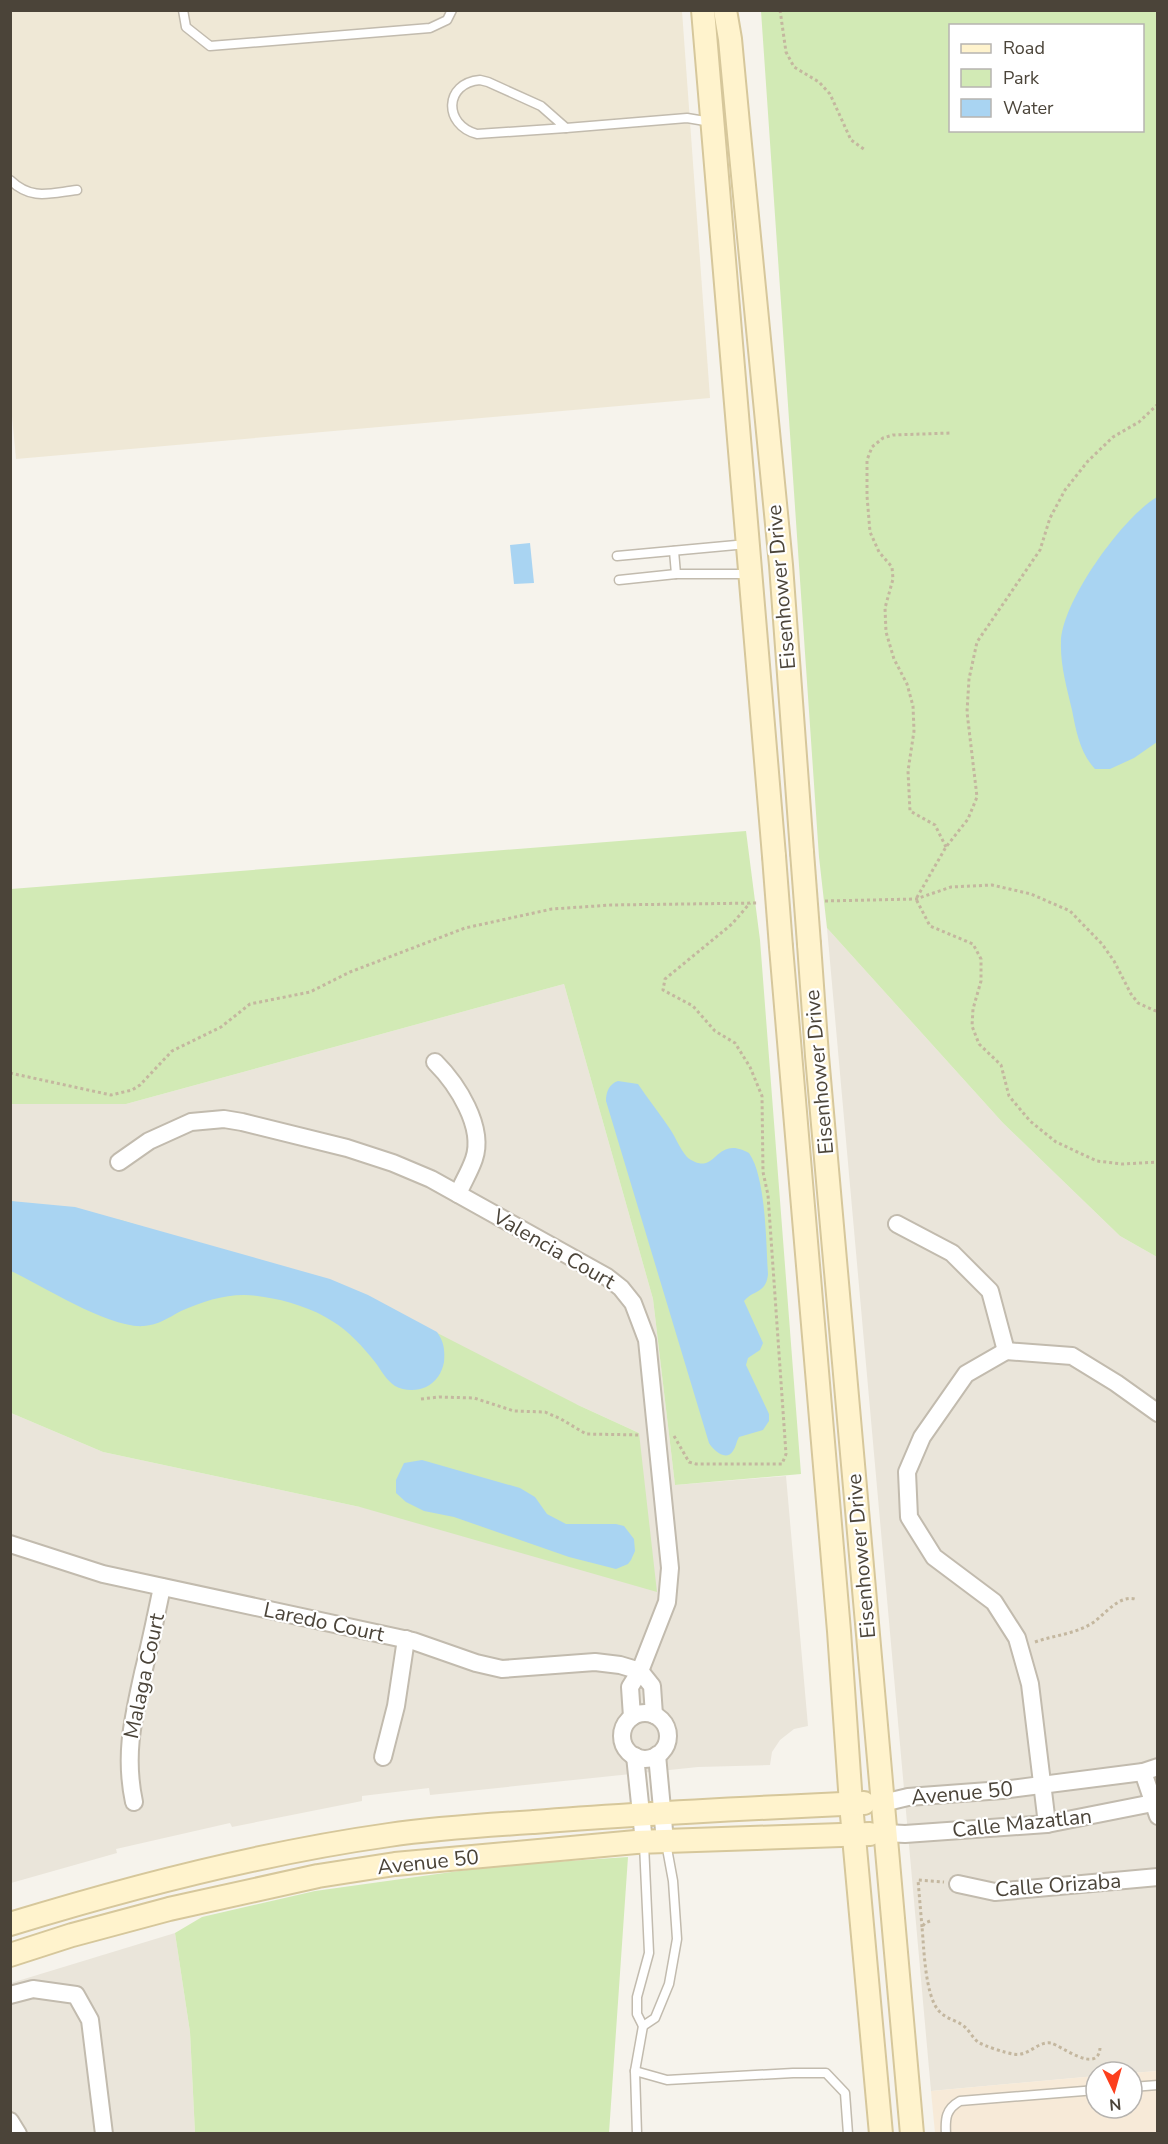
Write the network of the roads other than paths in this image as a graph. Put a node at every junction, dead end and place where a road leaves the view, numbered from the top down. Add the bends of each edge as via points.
1 (183, 10) edge
2 (452, 10) edge
3 (703, 10) edge
4 (725, 10) edge
5 (711, 122) junction
6 (566, 128) junction
7 (740, 157) junction
8 (10, 180) edge
9 (77, 190) dead end
10 (748, 544) junction
11 (674, 551) junction
12 (617, 556) dead end
13 (751, 573) junction
14 (676, 574) junction
15 (619, 580) dead end
16 (787, 654) junction
17 (435, 1062) dead end
18 (119, 1162) dead end
19 (458, 1194) junction
20 (897, 1224) dead end
21 (1006, 1352) junction
22 (1158, 1413) edge
23 (10, 1544) edge
24 (162, 1587) junction
25 (406, 1639) junction
26 (640, 1671) junction
27 (654, 1715) junction
28 (632, 1717) junction
29 (657, 1755) junction
30 (635, 1756) junction
31 (383, 1757) dead end
32 (1150, 1769) edge
33 (1042, 1785) junction
34 (134, 1802) dead end
35 (883, 1803) junction
36 (851, 1804) junction
37 (1156, 1807) edge
38 (652, 1813) junction
39 (1047, 1824) junction
40 (885, 1833) junction
41 (855, 1834) junction
42 (655, 1841) junction
43 (1158, 1877) edge
44 (958, 1884) road end
45 (10, 1924) edge
46 (10, 1955) edge
47 (10, 1995) edge
48 (643, 2026) junction
49 (635, 2071) junction
50 (1084, 2091) edge
51 (10, 2121) edge
52 (18, 2133) edge
53 (104, 2133) edge
54 (637, 2133) edge
55 (848, 2133) edge
56 (882, 2133) edge
57 (912, 2133) edge
58 (946, 2133) edge

1 - 2 lane via 186,27 210,46 430,28 447,20
3 - 5 main road, Eisenhower Drive
4 - 7 main road, Eisenhower Drive
5 - 6 lane via 687,118
5 - 7 main road via 724,127
5 - 10 main road, Eisenhower Drive
6 - 6 lane via 541,106 488,82 465,84 453,102 455,119 468,132
7 - 16 main road, Eisenhower Drive
8 - 9 lane via 32,194
10 - 11 lane
10 - 13 main road, Eisenhower Drive
10 - 16 main road via 763,553 771,630
11 - 12 lane
11 - 14 lane
13 - 14 lane
13 - 36 main road, Eisenhower Drive, bridge
14 - 15 lane
16 - 35 main road, Eisenhower Drive, bridge via 817,1056
17 - 19 street via 461,1095 476,1140 474,1158
18 - 19 street, Valencia Court via 172,1129 191,1122 224,1119 393,1162
19 - 26 street, Valencia Court via 607,1276 633,1303 647,1340 670,1568 667,1602
20 - 21 street via 952,1253 990,1291
21 - 22 street via 1072,1356
21 - 33 street via 966,1374 922,1437 908,1472 909,1517 934,1557 994,1602 1017,1638 1030,1684
23 - 24 street, Laredo Court via 103,1574
24 - 25 street, Laredo Court
24 - 34 street, Malaga Court via 129,1748 129,1781
25 - 26 street, Laredo Court via 502,1669 594,1662
25 - 31 street via 396,1706
26 - 27 street, Valencia Court via 652,1686
26 - 28 street, Valencia Court via 630,1687
27 - 28 street
27 - 29 street, Valencia Court via 663,1722 668,1735
28 - 30 street, Valencia Court via 625,1724 622,1739
29 - 30 street
29 - 38 street, Valencia Court
30 - 38 street, Valencia Court
32 - 33 street, Calle Mazatlan
32 - 37 street
33 - 35 street, Avenue 50 via 908,1797
33 - 39 street
35 - 36 main road, Avenue 50
35 - 40 main road, Eisenhower Drive
36 - 38 main road, Avenue 50
36 - 41 main road, Eisenhower Drive
37 - 39 street, Calle Mazatlan
38 - 42 street, Valencia Court
38 - 45 main road, Avenue 50 via 466,1827 315,1847 98,1897
39 - 40 street, Calle Mazatlan
40 - 41 main road, Avenue 50
40 - 57 main road, Eisenhower Drive
41 - 42 main road, Avenue 50
41 - 56 main road, Eisenhower Drive
42 - 46 main road, Avenue 50 via 395,1864 318,1876 169,1909
42 - 48 lane via 644,1866 649,1953 637,1996 637,2014
42 - 48 lane via 673,1881 677,1939 669,1984 655,2018
43 - 44 street, Calle Orizaba via 995,1892
47 - 53 street via 33,1989 76,1995 90,2020
48 - 49 lane
49 - 54 lane
49 - 55 lane via 667,2080 826,2073 845,2093
50 - 58 lane via 960,2101 948,2112
51 - 52 street

